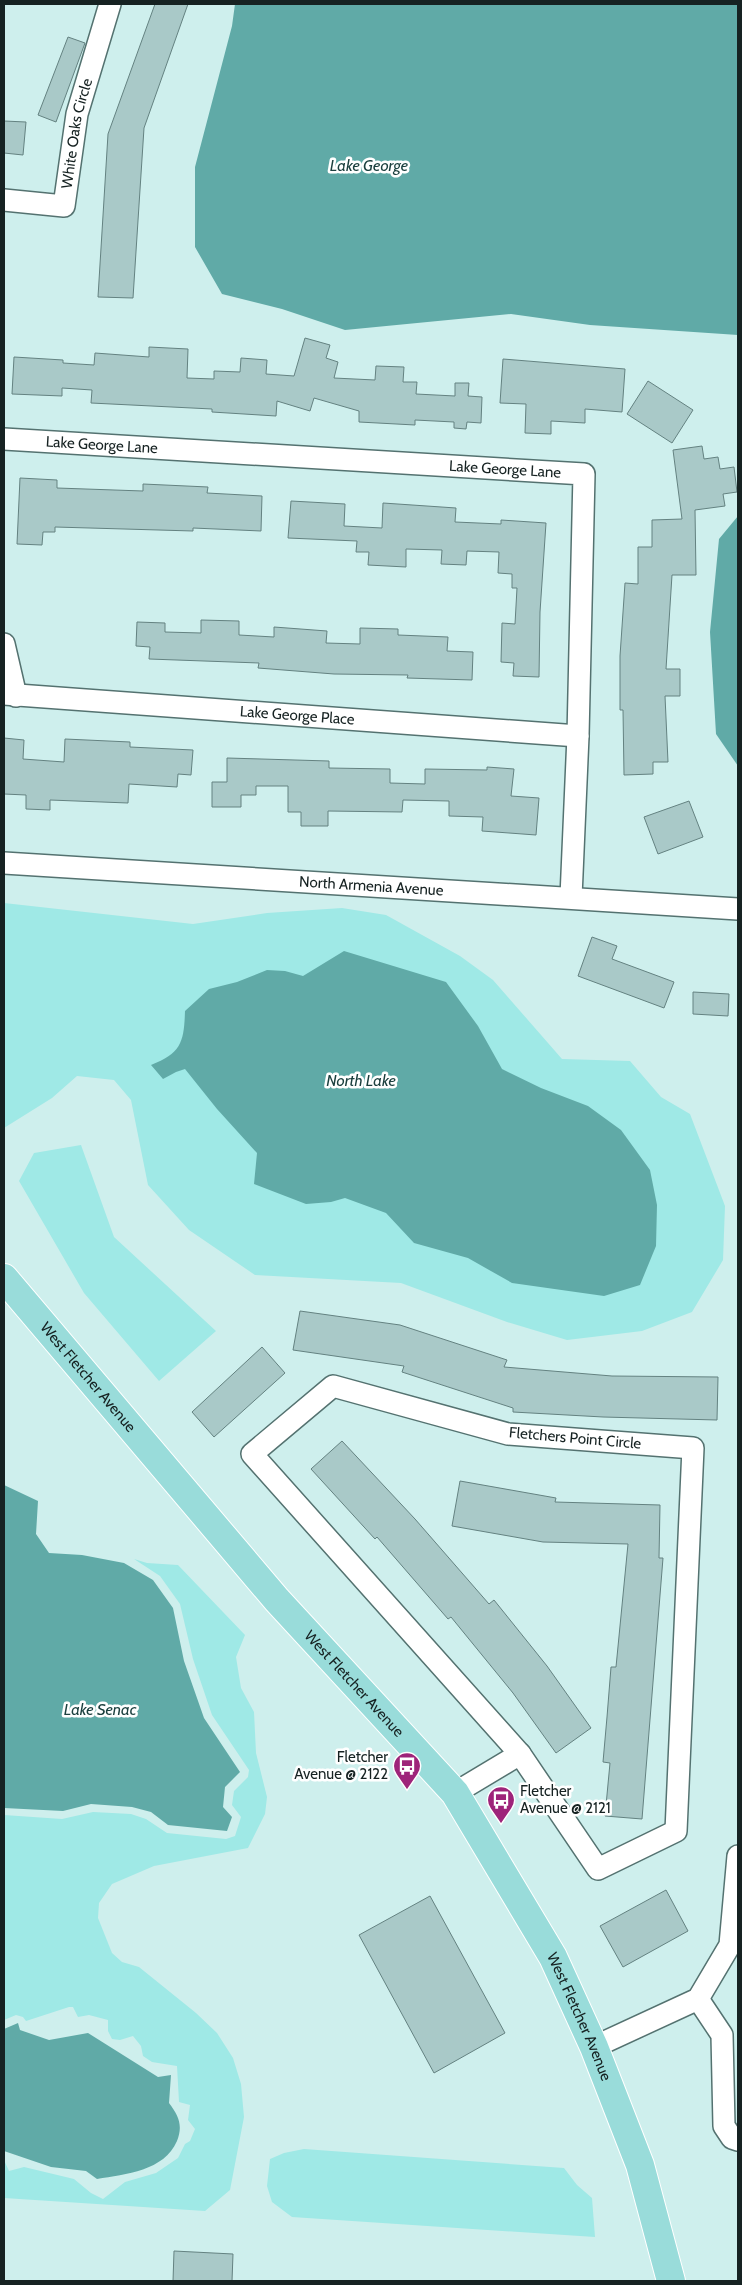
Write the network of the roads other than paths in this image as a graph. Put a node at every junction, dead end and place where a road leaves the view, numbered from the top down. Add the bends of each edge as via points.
1 (110, 4) edge
2 (4, 200) edge
3 (4, 438) edge
4 (4, 644) edge
5 (10, 695) edge
6 (578, 736) junction
7 (4, 863) edge
8 (571, 897) junction
9 (738, 909) edge
10 (4, 1278) edge
11 (520, 1754) junction
12 (455, 1793) junction
13 (738, 1856) edge
14 (738, 1866) edge
15 (698, 1999) junction
16 (594, 2047) junction
17 (738, 2140) edge
18 (671, 2281) edge

1 - 2 street, White Oaks Circle via 76,114 64,206
3 - 6 street, Lake George Lane via 584,474
4 - 5 street, Lake George Place
5 - 6 street, Lake George Place
6 - 8 street, Lake George Lane
7 - 8 street, North Armenia Avenue
8 - 9 street, North Armenia Avenue
10 - 12 main road, West Fletcher Avenue via 278,1600
11 - 11 street, Fletchers Point Circle via 598,1869 676,1831 693,1448 508,1434 333,1386 252,1454
11 - 12 street
12 - 16 main road, West Fletcher Avenue via 552,1956
13 - 14 street
14 - 15 street via 730,1945
15 - 16 street
15 - 17 street via 722,2035 724,2126 732,2138
16 - 18 main road, West Fletcher Avenue via 640,2165

